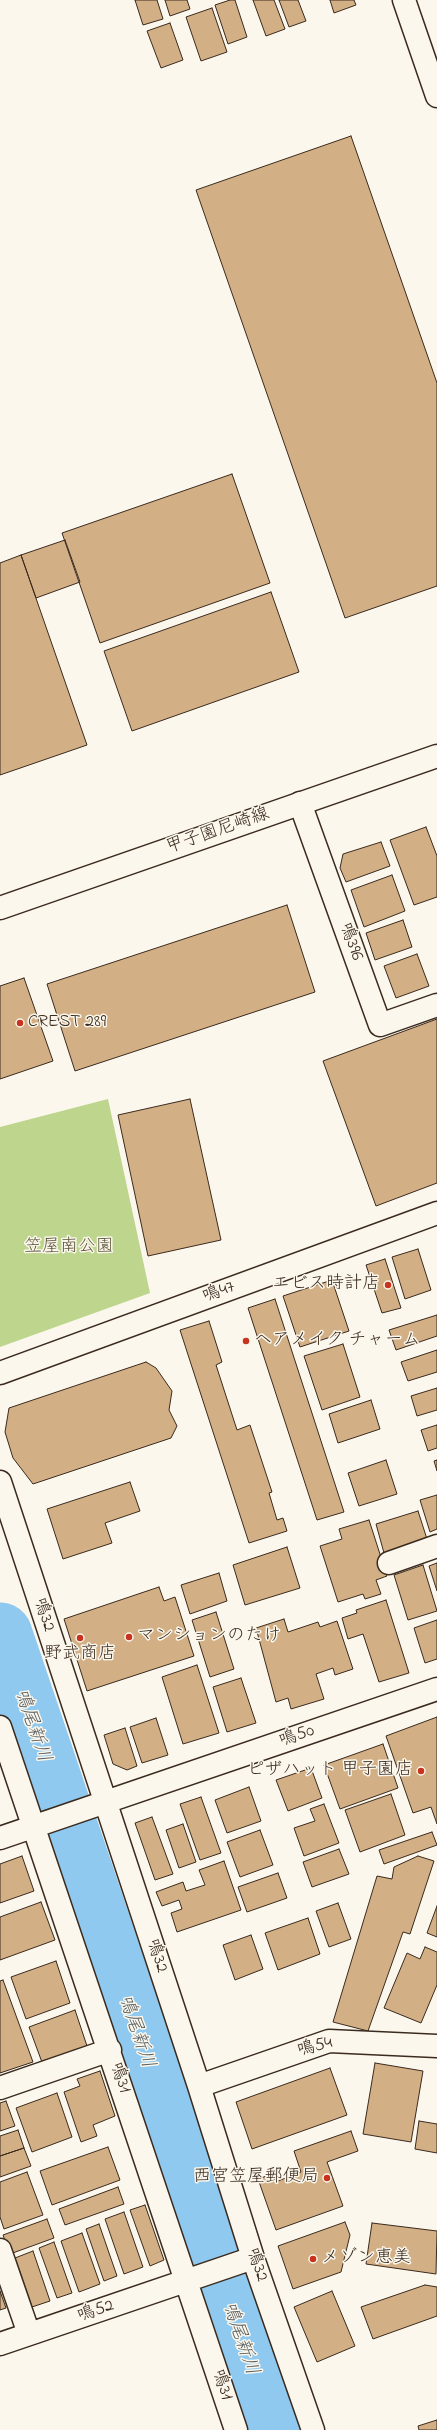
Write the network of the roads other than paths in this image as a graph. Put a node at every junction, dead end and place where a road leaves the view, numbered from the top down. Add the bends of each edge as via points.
1 (404, 0) edge
2 (437, 96) edge
3 (437, 756) edge
4 (300, 803) junction
5 (0, 908) edge
6 (437, 1005) edge
7 (437, 1213) edge
8 (0, 1373) edge
9 (0, 1482) edge
10 (437, 1546) edge
11 (388, 1563) dead end
12 (437, 1689) edge
13 (0, 1727) edge
14 (97, 1805) junction
15 (36, 1826) junction
16 (0, 1838) edge
17 (437, 2046) edge
18 (110, 2050) junction
19 (199, 2086) junction
20 (0, 2088) edge
21 (0, 2250) edge
22 (248, 2260) junction
23 (190, 2280) junction
24 (30, 2334) junction
25 (0, 2344) edge
26 (236, 2430) edge
27 (313, 2430) edge

1 - 2 street
3 - 4 street, 甲子園尼崎線
4 - 5 street, 甲子園尼崎線
4 - 6 street, 鳴396 via 380,1025
7 - 8 street, 鳴47
9 - 14 street, 鳴32
10 - 11 street
12 - 14 street, 鳴50
13 - 15 street, 鳴31
14 - 15 street, 鳴50
14 - 19 street, 鳴32
15 - 16 street
15 - 18 street, 鳴31
17 - 19 street, 鳴54 via 329,2041
18 - 20 street
18 - 23 street, 鳴31
19 - 22 street, 鳴32
21 - 24 street
22 - 23 street, 鳴52
22 - 27 street, 鳴32
23 - 24 street, 鳴52
23 - 26 street, 鳴31
24 - 25 street, 鳴52

